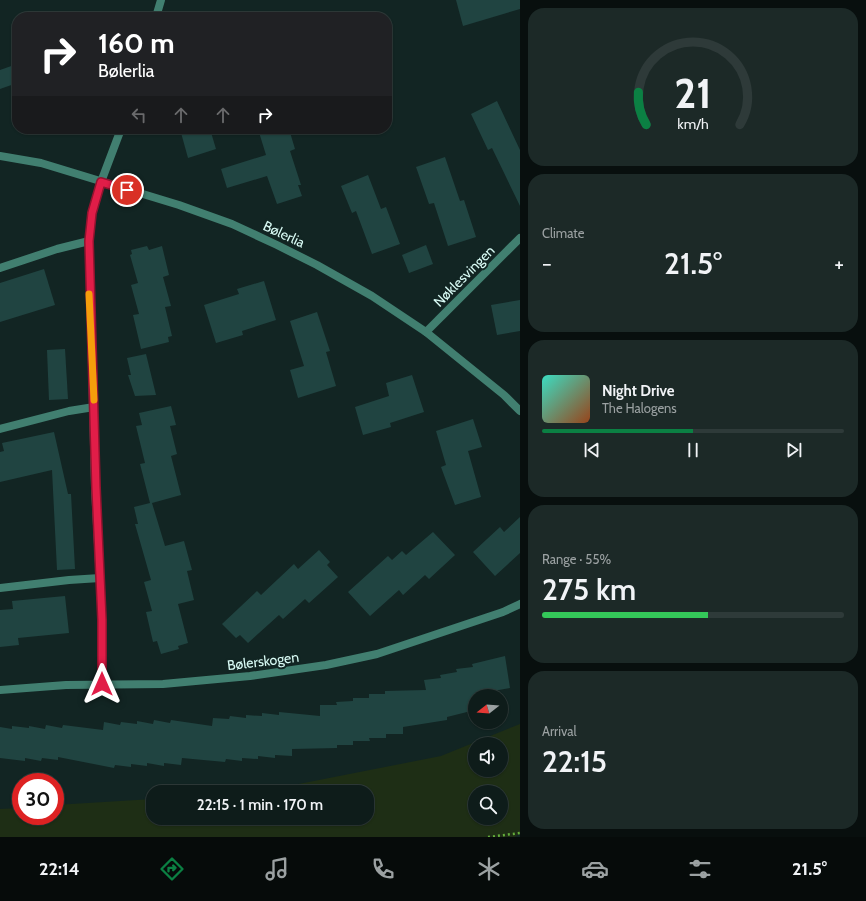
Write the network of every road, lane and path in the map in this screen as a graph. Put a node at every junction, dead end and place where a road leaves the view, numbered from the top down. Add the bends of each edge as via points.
1 (161, 0) edge
2 (157, 12) edge
3 (119, 134) edge
4 (0, 156) edge
5 (101, 182) junction
6 (520, 238) edge
7 (89, 241) junction
8 (0, 268) edge
9 (426, 332) junction
10 (94, 407) junction
11 (520, 412) edge
12 (0, 429) edge
13 (100, 578) junction
14 (0, 588) edge
15 (520, 604) edge
16 (102, 684) junction
17 (0, 690) edge
18 (520, 833) edge
19 (488, 837) edge

1 - 2 street
3 - 5 street
4 - 5 street, Bølerlia via 41,163
5 - 7 street via 92,213
5 - 9 street, Bølerlia via 232,224 278,245 372,296
6 - 9 street, Nøklesvingen
7 - 8 street
7 - 10 street
9 - 11 street, Bølerlia via 504,395
10 - 12 street
10 - 13 street
13 - 14 street
13 - 16 street
15 - 16 street, Bølerskogen via 384,652 326,665 162,684
16 - 17 street, Bølerskogen
18 - 19 path

